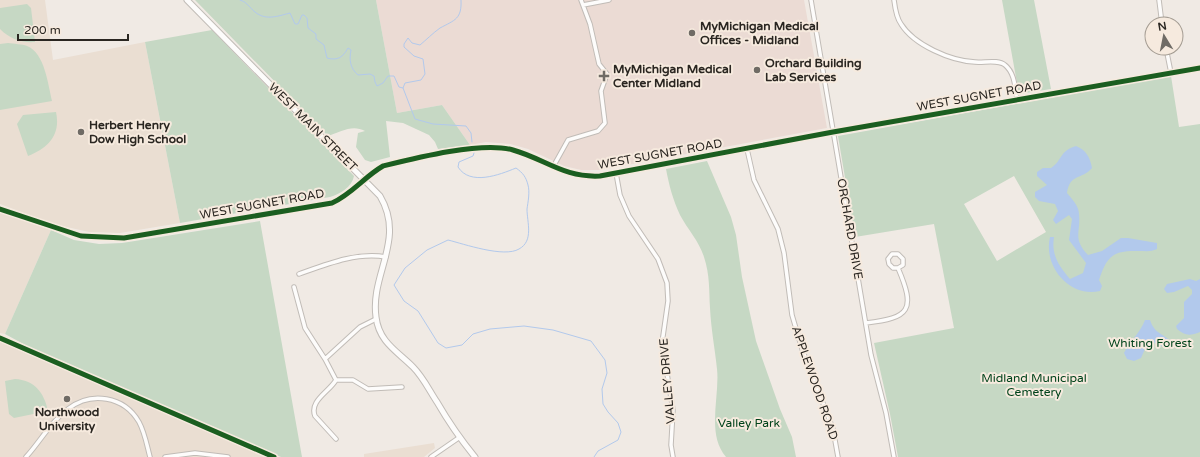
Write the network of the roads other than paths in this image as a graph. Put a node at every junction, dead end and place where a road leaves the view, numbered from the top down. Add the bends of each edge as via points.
1 (188, 0) edge
2 (581, 0) edge
3 (609, 0) edge
4 (811, 0) edge
5 (894, 0) edge
6 (1159, 0) edge
7 (583, 5) junction
8 (1161, 16) edge
9 (1167, 56) edge
10 (1200, 68) edge
11 (1170, 73) junction
12 (1017, 99) junction
13 (834, 132) junction
14 (747, 148) junction
15 (553, 167) junction
16 (616, 173) junction
17 (364, 180) junction
18 (0, 209) edge
19 (386, 257) junction
20 (898, 268) junction
21 (299, 274) dead end
22 (294, 286) dead end
23 (376, 319) junction
24 (866, 323) junction
25 (325, 359) junction
26 (336, 380) junction
27 (402, 387) dead end
28 (460, 437) junction
29 (336, 439) dead end
30 (26, 457) edge
31 (150, 457) edge
32 (165, 457) edge
33 (228, 457) edge
34 (431, 457) edge
35 (475, 457) edge
36 (673, 457) edge
37 (838, 457) edge
38 (894, 457) edge

1 - 17 street, WEST MAIN STREET
2 - 7 street
3 - 7 street
4 - 13 street, ORCHARD DRIVE
5 - 12 street via 900,23 907,32 926,46 944,56 1004,64 1010,70
6 - 8 street
7 - 15 street via 599,64 606,74 600,91 604,126 598,131 568,140
9 - 11 street
10 - 11 street, WEST SUGNET ROAD
11 - 12 street, WEST SUGNET ROAD
12 - 13 street, WEST SUGNET ROAD
13 - 14 street, WEST SUGNET ROAD
13 - 24 street, ORCHARD DRIVE
14 - 16 street, WEST SUGNET ROAD
14 - 37 street, APPLEWOOD ROAD via 754,180 778,229 794,321 806,361 831,424
15 - 16 street, WEST SUGNET ROAD via 580,176
15 - 17 street, WEST SUGNET ROAD via 512,149 481,147 383,166
16 - 36 street, VALLEY DRIVE via 620,195 629,216 658,259 666,283 668,302 662,343 673,410
17 - 18 street, WEST SUGNET ROAD via 344,198 332,203 124,238 81,236
17 - 19 street, WEST MAIN STREET via 380,196 388,214 390,234
19 - 21 street via 363,254
19 - 23 street, WEST MAIN STREET via 375,302
20 - 20 street via 893,268 889,264 888,259 892,254 898,254 903,259 903,265
20 - 24 street via 908,300 903,313 896,318
22 - 25 street via 305,328
23 - 25 street via 360,327
23 - 28 street, WEST MAIN STREET via 385,342 418,372
24 - 38 street, ORCHARD DRIVE
25 - 26 street
26 - 27 street via 353,380 368,389
26 - 29 street via 316,402 313,412
28 - 34 street
28 - 35 street, WEST MAIN STREET
30 - 31 street via 67,409 96,398 107,398 120,403 134,416 142,430
32 - 33 street via 195,453

